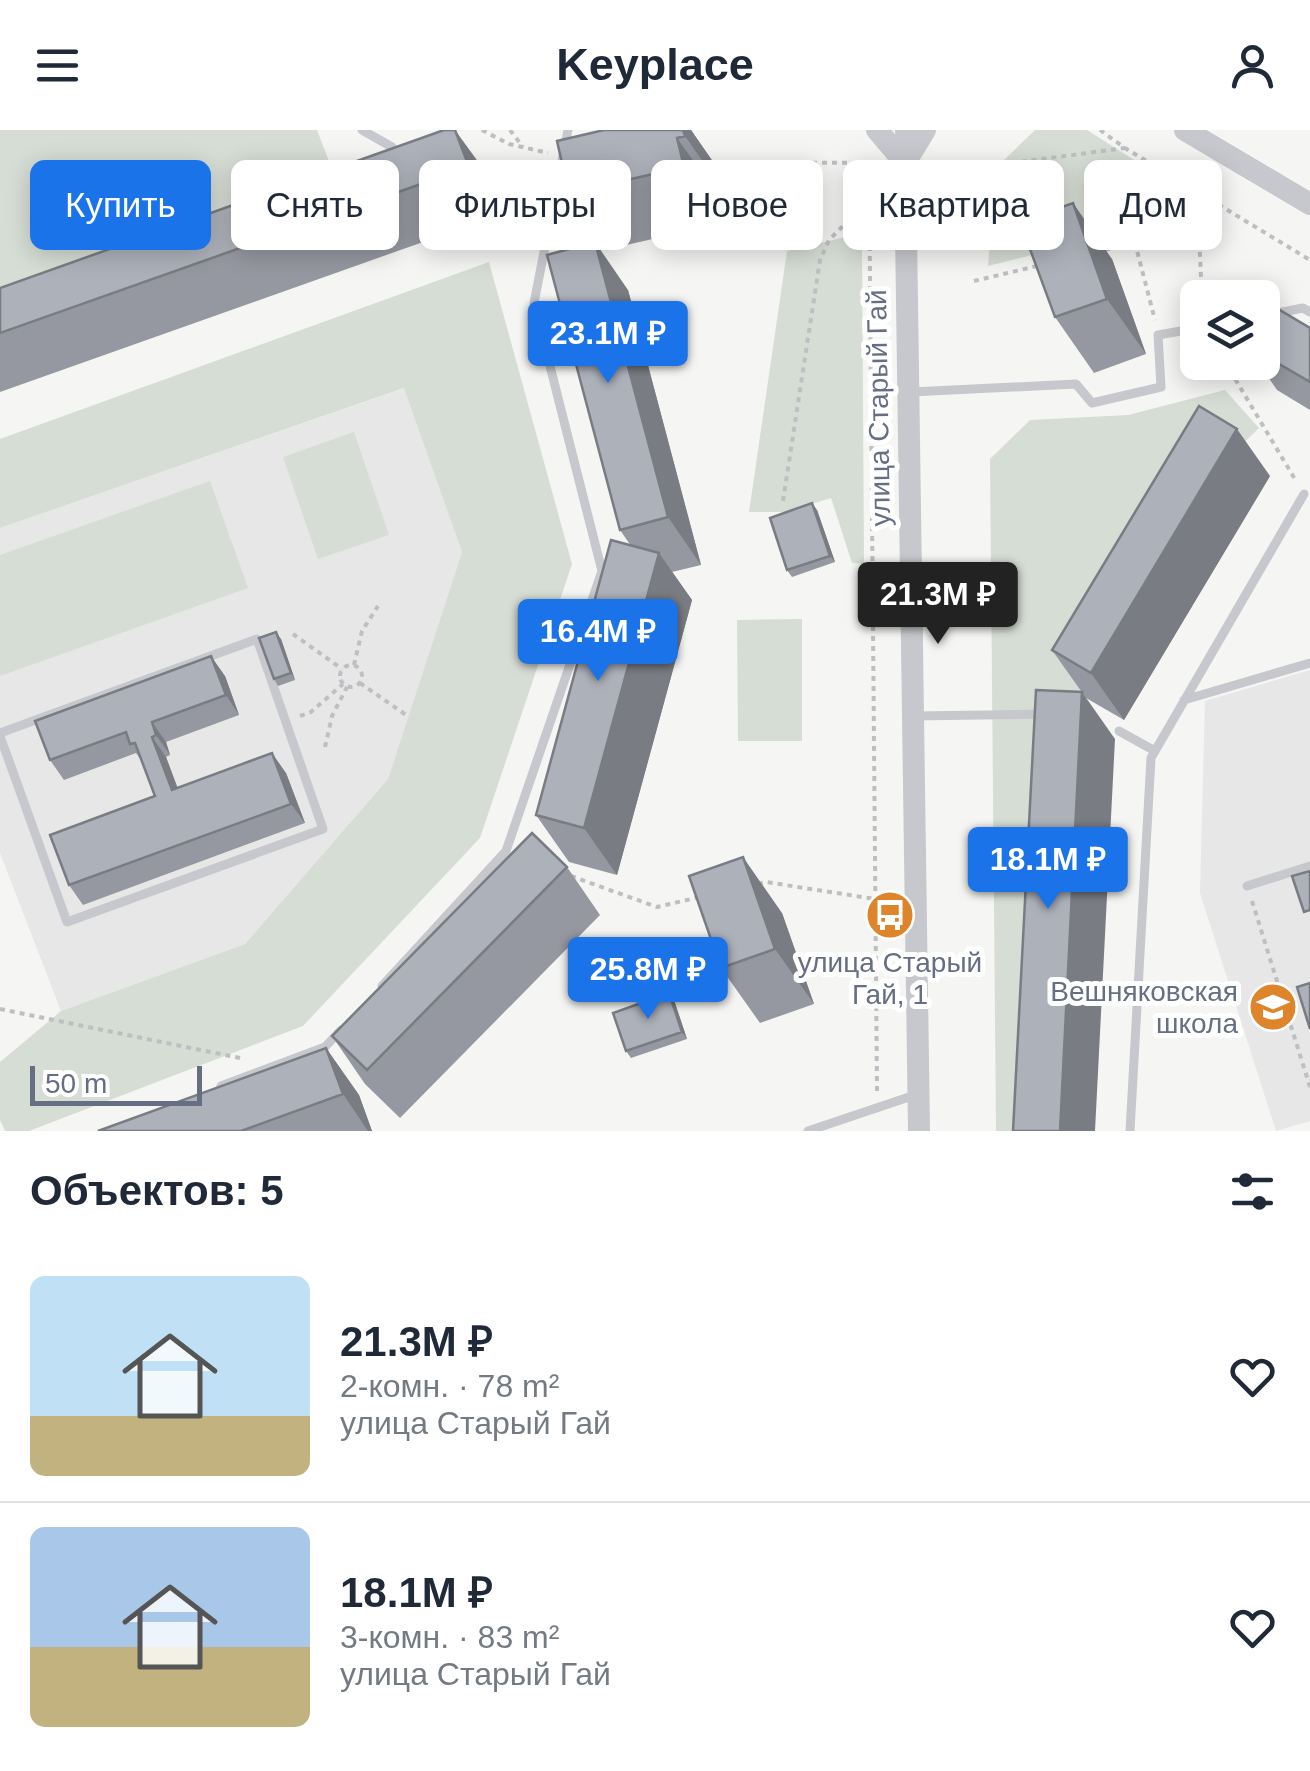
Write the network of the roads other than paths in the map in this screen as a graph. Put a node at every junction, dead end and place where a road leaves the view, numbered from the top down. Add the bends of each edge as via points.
1 (362, 130) edge
2 (568, 130) edge
3 (877, 130) edge
4 (904, 130) edge
5 (925, 130) edge
6 (1186, 130) edge
7 (412, 150) edge
8 (394, 156) junction
9 (383, 160) edge
10 (902, 160) edge
11 (905, 160) edge
12 (907, 160) edge
13 (1310, 204) edge
14 (906, 250) edge
15 (1280, 312) edge
16 (1310, 312) edge
17 (1180, 332) edge
18 (908, 392) junction
19 (1304, 494) road end
20 (1310, 664) edge
21 (1184, 700) junction
22 (1048, 714) edge
23 (913, 716) junction
24 (1119, 731) dead end
25 (0, 734) edge
26 (1155, 751) junction
27 (1310, 866) edge
28 (1247, 886) road end
29 (377, 992) edge
30 (351, 1020) edge
31 (207, 1092) edge
32 (918, 1094) junction
33 (808, 1131) edge
34 (919, 1131) edge
35 (1130, 1131) edge

1 - 8 lane
2 - 29 lane via 534,302 602,571 506,852
3 - 10 street
4 - 11 street, улица Старый Гай
5 - 12 street
6 - 13 street
7 - 8 lane
8 - 9 lane
14 - 18 street, улица Старый Гай
15 - 16 lane
17 - 18 lane via 1158,336 1161,387 1092,403 1076,384
18 - 23 street, улица Старый Гай
19 - 21 lane
20 - 21 lane
21 - 26 lane
22 - 23 lane
23 - 32 street, улица Старый Гай
24 - 26 lane
25 - 25 lane via 258,639 323,829 67,922
26 - 35 lane
27 - 28 lane
30 - 31 lane via 326,1048
32 - 33 lane
32 - 34 street, улица Старый Гай

